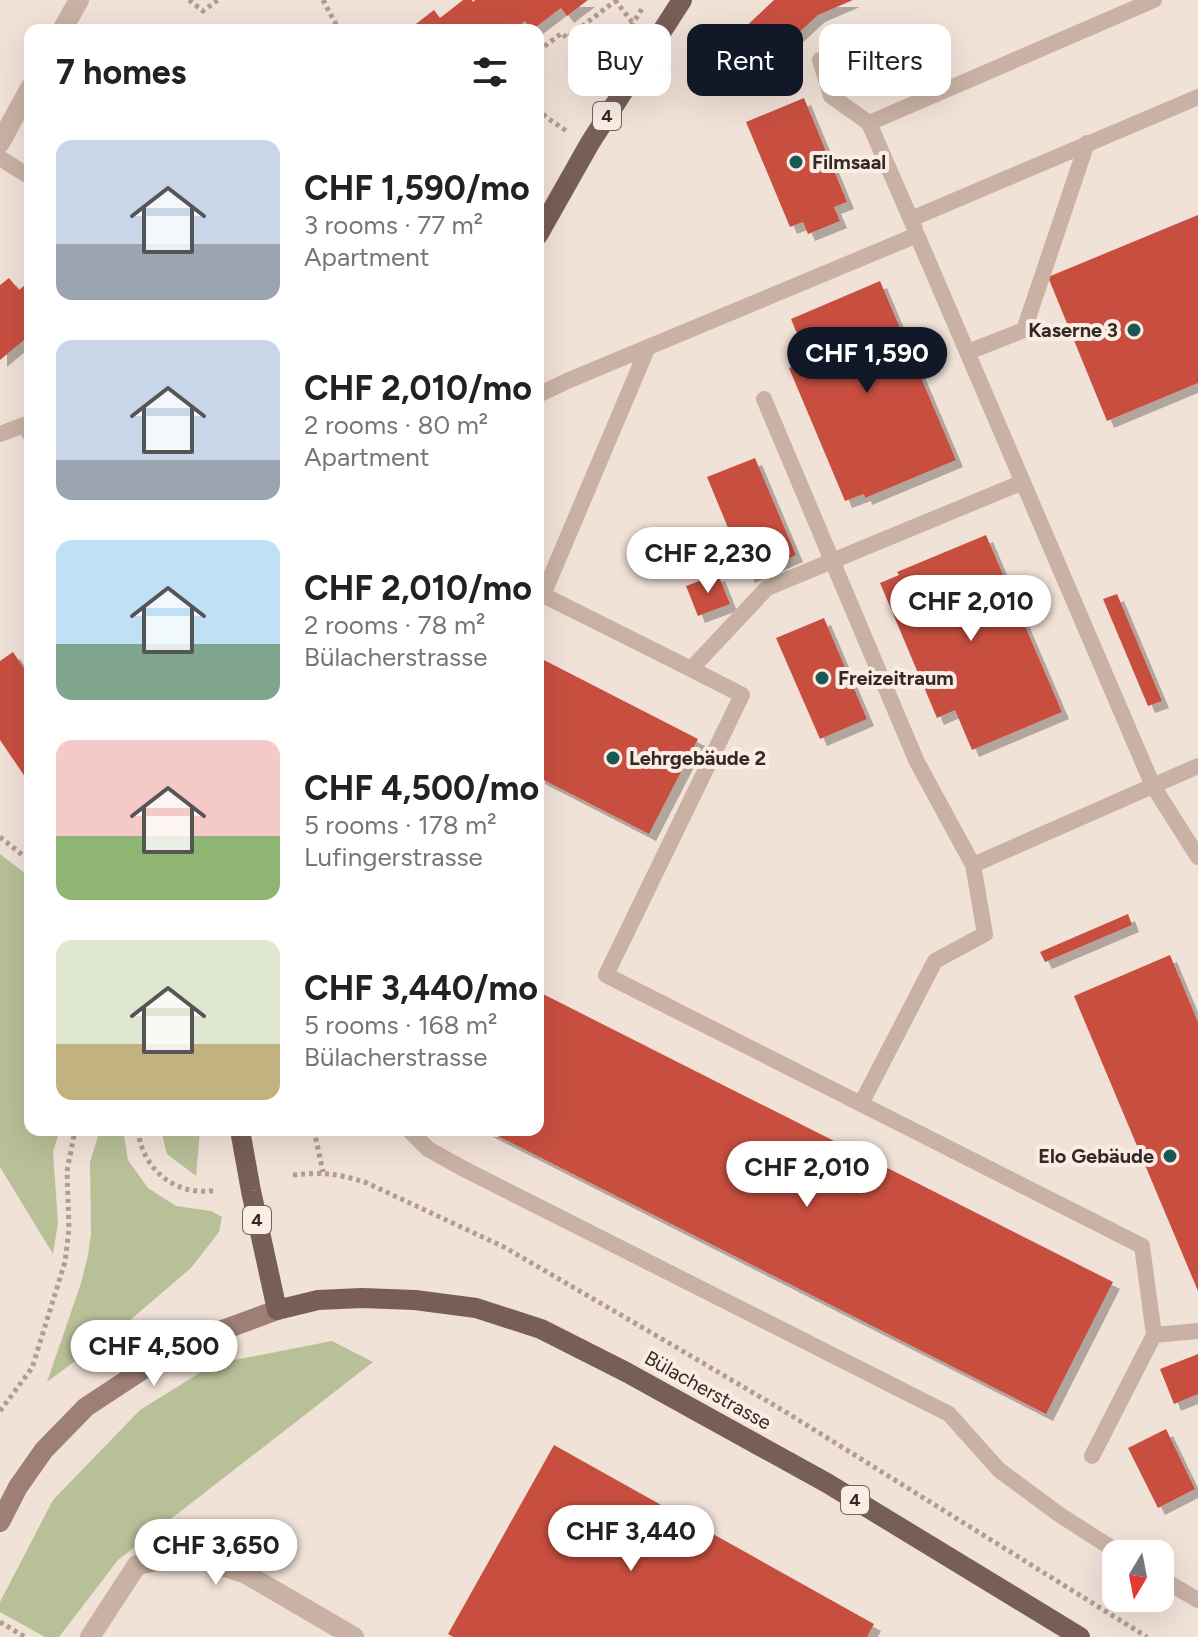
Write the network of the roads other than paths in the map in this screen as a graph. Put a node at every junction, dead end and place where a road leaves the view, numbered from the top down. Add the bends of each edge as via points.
1 (79, 0) edge
2 (682, 0) edge
3 (1154, 0) edge
4 (65, 24) edge
5 (831, 96) edge
6 (1198, 97) edge
7 (24, 99) edge
8 (869, 123) junction
9 (0, 143) edge
10 (1087, 143) junction
11 (0, 158) edge
12 (24, 173) edge
13 (544, 224) edge
14 (914, 227) junction
15 (648, 347) junction
16 (968, 352) junction
17 (544, 392) edge
18 (764, 399) dead end
19 (24, 425) edge
20 (0, 434) edge
21 (1023, 482) junction
22 (831, 560) junction
23 (544, 593) edge
24 (544, 596) edge
25 (691, 669) junction
26 (1198, 766) edge
27 (1153, 786) junction
28 (1198, 857) edge
29 (973, 865) junction
30 (861, 1104) junction
31 (241, 1136) edge
32 (415, 1136) edge
33 (277, 1310) junction
34 (1198, 1331) edge
35 (1154, 1335) junction
36 (1092, 1456) dead end
37 (0, 1522) edge
38 (1102, 1542) edge
39 (1174, 1586) edge
40 (1198, 1600) edge
41 (90, 1637) edge
42 (354, 1637) edge
43 (1080, 1637) edge

1 - 4 street
2 - 13 main road, 4
3 - 8 lane
5 - 8 lane
6 - 10 lane
7 - 9 street
8 - 14 lane
10 - 14 lane
10 - 16 lane via 1024,330
11 - 12 lane
14 - 15 lane
14 - 16 lane
15 - 17 lane
15 - 23 lane
16 - 21 lane
18 - 22 lane
19 - 20 lane
21 - 22 lane
21 - 27 lane
22 - 25 lane via 767,588
22 - 29 lane via 917,762
24 - 25 lane
25 - 30 lane via 742,695 606,975
26 - 27 lane
27 - 28 lane
27 - 29 lane
29 - 30 lane via 985,934 935,961
30 - 35 lane via 1142,1246
31 - 33 main road, 4
32 - 38 lane via 462,1168 949,1414 999,1470
33 - 37 main road via 162,1357 86,1407 44,1450
33 - 43 main road, Bülacherstrasse / 4 via 318,1300 415,1300 476,1308 541,1329 827,1483
34 - 35 lane
35 - 36 lane
39 - 40 lane
41 - 42 street via 137,1565 190,1555 246,1574

